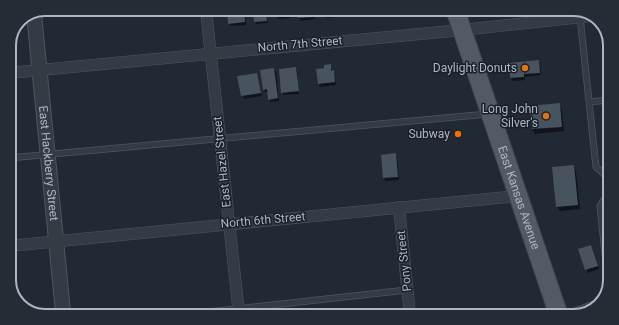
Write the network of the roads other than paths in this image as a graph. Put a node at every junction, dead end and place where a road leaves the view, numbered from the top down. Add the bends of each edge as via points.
1 (207, 16) edge
2 (457, 16) edge
3 (580, 17) joint
4 (34, 18) edge
5 (462, 30) junction
6 (210, 53) junction
7 (40, 70) junction
8 (16, 72) edge
9 (603, 101) edge
10 (589, 102) junction
11 (490, 114) junction
12 (220, 139) junction
13 (48, 154) junction
14 (16, 157) edge
15 (603, 173) edge
16 (518, 196) junction
17 (603, 202) edge
18 (399, 207) junction
19 (229, 224) junction
20 (603, 239) edge
21 (56, 241) junction
22 (16, 245) edge
23 (407, 290) junction
24 (63, 309) edge
25 (238, 309) edge
26 (261, 309) edge
27 (409, 309) edge
28 (558, 309) edge

1 - 6 street, East Hazel Street
2 - 5 main road, East Kansas Avenue
3 - 5 street, North 7th Street
3 - 10 lane
4 - 7 street, East Hackberry Street
5 - 6 street, North 7th Street
5 - 11 main road, East Kansas Avenue
6 - 7 street, North 7th Street
6 - 12 street, East Hazel Street
7 - 8 street, North 7th Street
7 - 13 street, East Hackberry Street
9 - 10 lane
10 - 15 lane via 596,167
11 - 12 lane
11 - 16 main road, East Kansas Avenue
12 - 13 lane
12 - 19 street, East Hazel Street
13 - 14 lane
13 - 21 street, East Hackberry Street
16 - 18 street, North 6th Street
16 - 28 main road, East Kansas Avenue
17 - 20 lane via 600,206
18 - 19 street, North 6th Street
18 - 23 street, Pony Street
19 - 21 street, North 6th Street
19 - 25 street, East Hazel Street
21 - 22 street, North 6th Street
21 - 24 street, East Hackberry Street
23 - 26 lane
23 - 27 street, Pony Street

